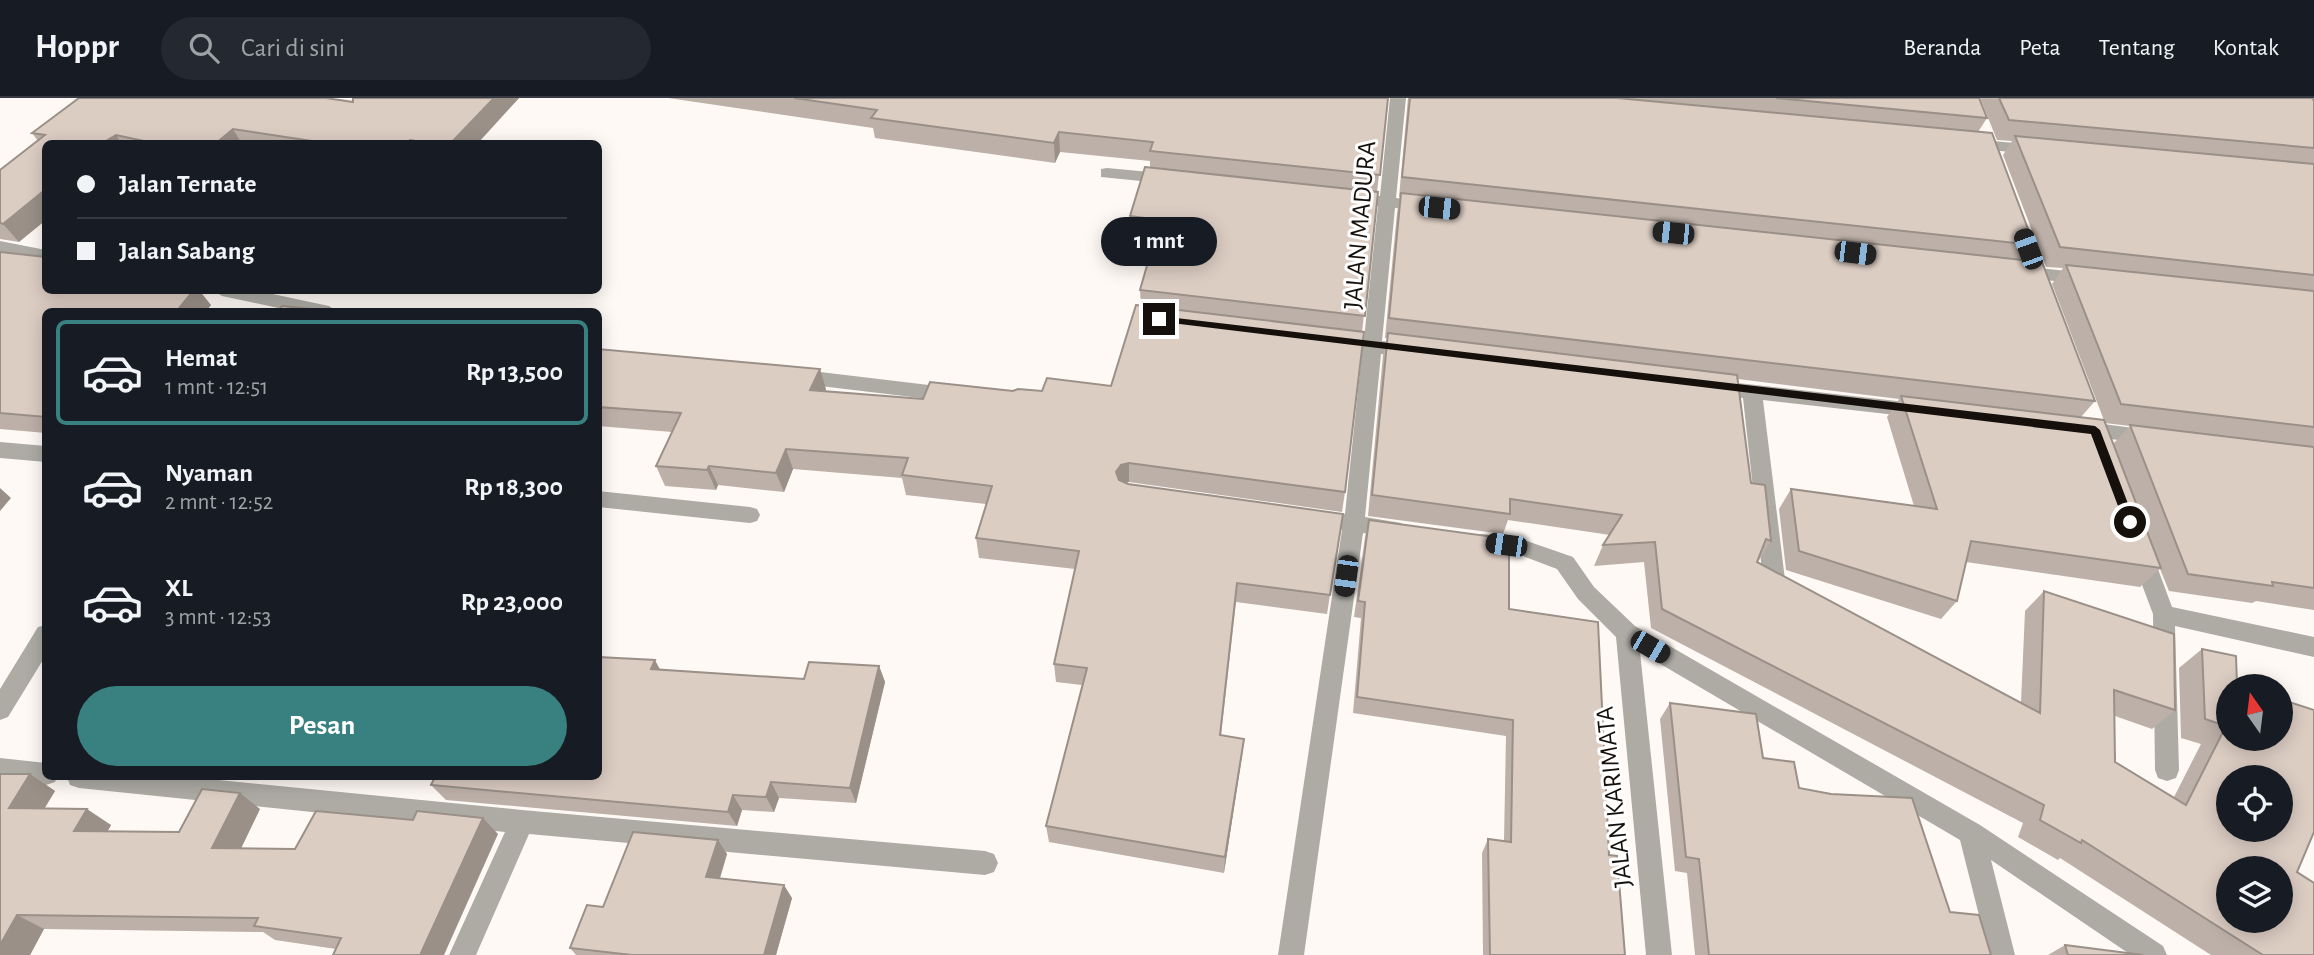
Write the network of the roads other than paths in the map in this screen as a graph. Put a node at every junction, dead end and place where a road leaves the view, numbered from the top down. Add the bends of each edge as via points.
1 (1398, 98) edge
2 (1980, 122) edge
3 (1949, 142) edge
4 (1990, 146) junction
5 (2057, 152) edge
6 (2000, 172) edge
7 (1107, 173) dead end
8 (1183, 180) edge
9 (1332, 196) edge
10 (1387, 202) junction
11 (1442, 208) edge
12 (0, 247) edge
13 (2028, 249) edge
14 (42, 255) edge
15 (1997, 270) edge
16 (2037, 274) junction
17 (2106, 282) edge
18 (230, 294) edge
19 (2047, 300) edge
20 (250, 304) edge
21 (290, 308) edge
22 (1320, 340) edge
23 (1374, 346) junction
24 (1428, 353) edge
25 (782, 375) edge
26 (1698, 385) edge
27 (1752, 391) junction
28 (975, 398) edge
29 (2085, 404) edge
30 (1944, 413) edge
31 (2054, 425) edge
32 (2095, 430) junction
33 (2164, 439) edge
34 (0, 450) edge
35 (42, 454) edge
36 (2104, 455) edge
37 (602, 499) edge
38 (750, 514) dead end
39 (1288, 514) edge
40 (1354, 523) junction
41 (2132, 528) edge
42 (1418, 533) edge
43 (1456, 538) edge
44 (1775, 588) edge
45 (2164, 614) junction
46 (1627, 633) junction
47 (42, 642) edge
48 (2314, 647) edge
49 (0, 710) edge
50 (0, 769) edge
51 (2167, 770) dead end
52 (42, 774) edge
53 (109, 780) edge
54 (522, 822) junction
55 (1971, 832) junction
56 (985, 863) dead end
57 (462, 955) edge
58 (1291, 955) edge
59 (1659, 955) edge
60 (2002, 955) edge
61 (2154, 955) edge

1 - 10 street, JALAN MADURA
2 - 4 street
3 - 4 street
4 - 5 street
4 - 6 street
7 - 8 street
9 - 10 street
10 - 11 street
10 - 23 street, JALAN MADURA
12 - 14 street
13 - 16 street
15 - 16 street
16 - 17 street
16 - 19 street
18 - 20 street
20 - 21 street
22 - 23 street
23 - 24 street
23 - 40 street, JALAN MADURA
25 - 28 street
26 - 27 street
27 - 30 street
27 - 44 street
29 - 32 street
31 - 32 street
32 - 33 street
32 - 36 street
34 - 35 street
37 - 38 street
39 - 40 street
40 - 42 street
40 - 58 street, JALAN MADURA
41 - 45 street
43 - 46 street via 1524,548 1565,564
45 - 48 street
45 - 51 street
46 - 55 street
46 - 59 street, JALAN KARIMATA
47 - 49 street
50 - 52 street
53 - 54 street
54 - 56 street
54 - 57 street
55 - 60 street
55 - 61 street

